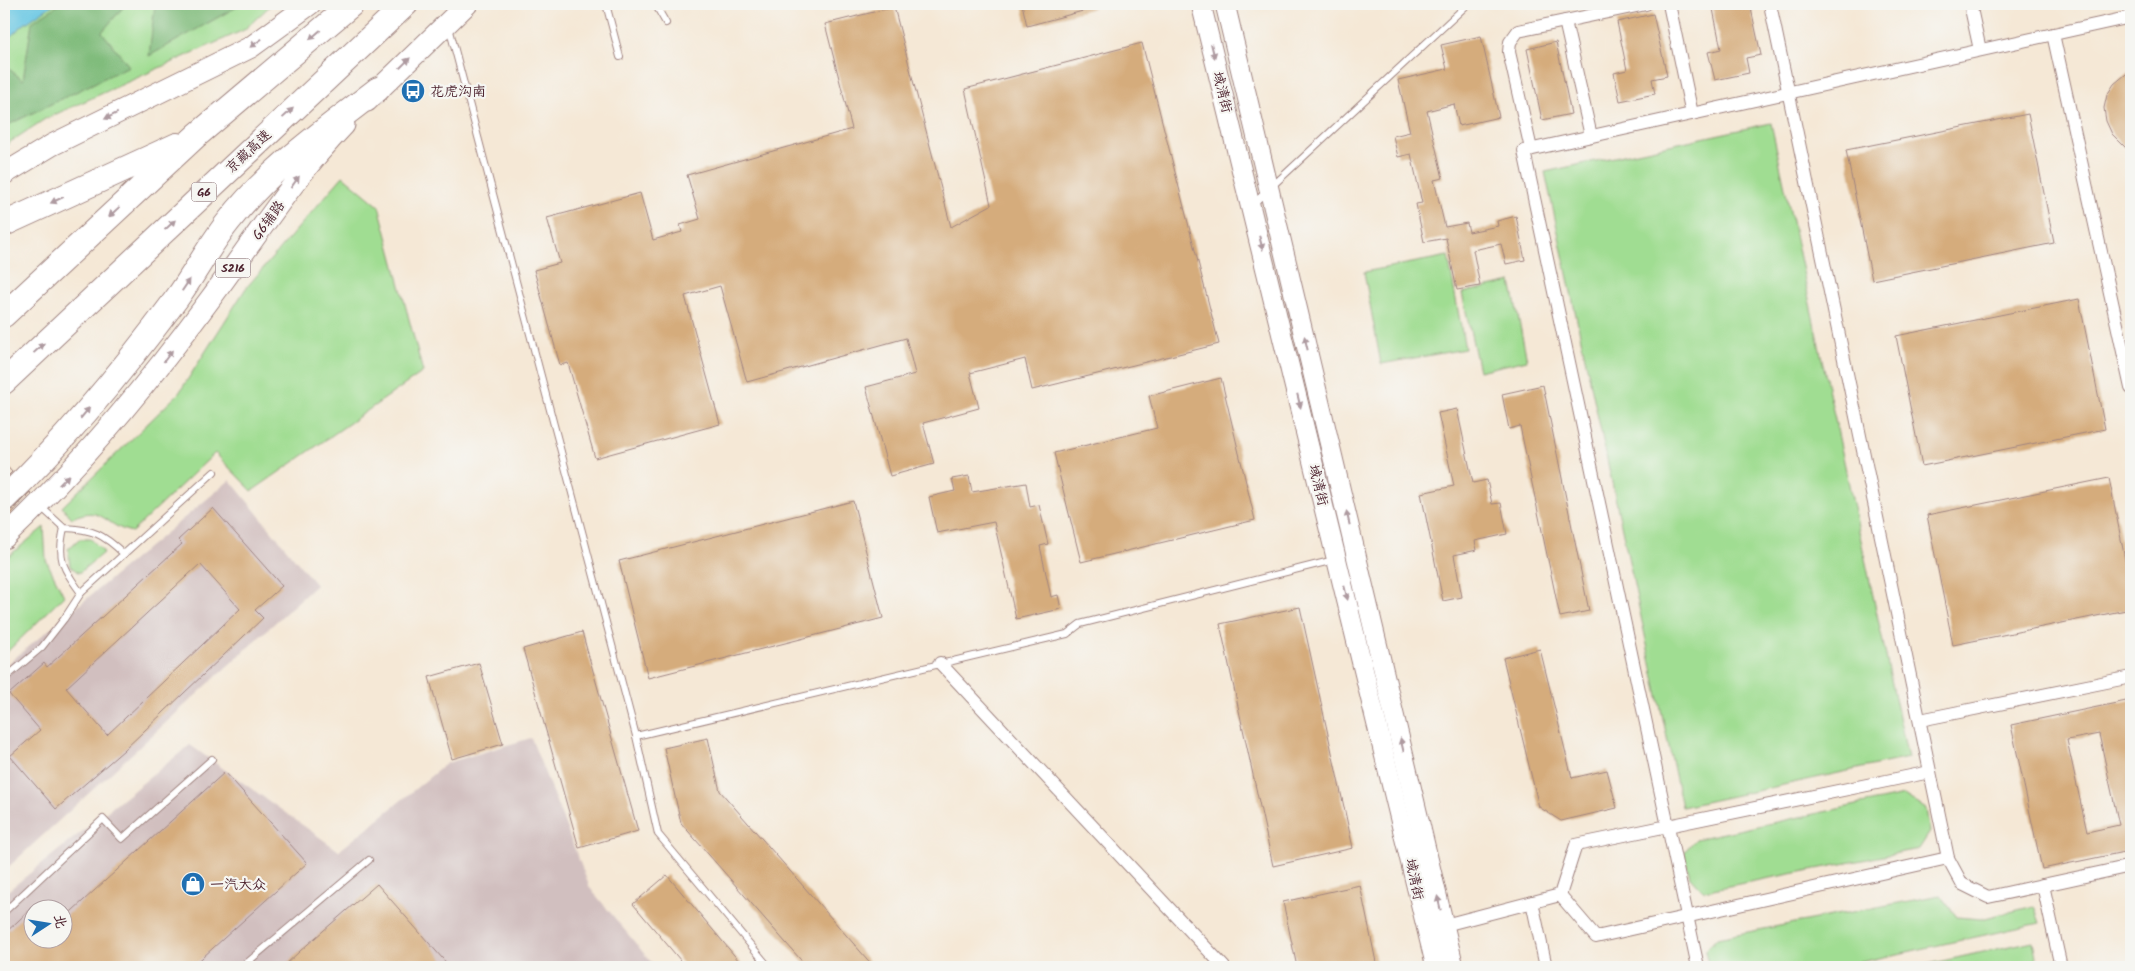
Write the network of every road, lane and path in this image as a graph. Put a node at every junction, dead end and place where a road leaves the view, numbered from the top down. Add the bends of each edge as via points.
1 (310, 4) edge
2 (352, 4) edge
3 (406, 4) edge
4 (467, 4) edge
5 (606, 4) edge
6 (655, 4) edge
7 (1201, 4) edge
8 (1226, 4) edge
9 (1468, 4) edge
10 (1646, 4) edge
11 (1669, 4) edge
12 (1770, 4) edge
13 (1970, 4) edge
14 (2131, 17) edge
15 (448, 21) junction
16 (1565, 21) junction
17 (666, 22) dead end
18 (2053, 34) junction
19 (1980, 50) junction
20 (620, 57) dead end
21 (378, 90) junction
22 (1788, 92) junction
23 (1692, 114) junction
24 (196, 136) junction
25 (1591, 136) junction
26 (1531, 149) junction
27 (4, 174) edge
28 (1270, 189) junction
29 (1252, 205) junction
30 (4, 224) edge
31 (4, 315) edge
32 (4, 382) edge
33 (2131, 388) edge
34 (214, 472) dead end
35 (4, 499) edge
36 (39, 505) junction
37 (64, 528) junction
38 (4, 538) edge
39 (124, 554) junction
40 (1356, 555) junction
41 (1337, 559) junction
42 (81, 592) junction
43 (940, 663) junction
44 (2131, 677) edge
45 (4, 679) edge
46 (1920, 720) junction
47 (636, 736) junction
48 (212, 759) dead end
49 (1930, 772) junction
50 (1668, 826) junction
51 (1948, 858) junction
52 (369, 860) dead end
53 (2131, 866) edge
54 (2043, 885) junction
55 (1560, 895) junction
56 (1532, 902) junction
57 (4, 912) edge
58 (1687, 916) junction
59 (1444, 925) junction
60 (1425, 930) junction
61 (242, 967) edge
62 (769, 967) edge
63 (1224, 967) edge
64 (1436, 967) edge
65 (1454, 967) edge
66 (1546, 967) edge
67 (1698, 967) edge
68 (2061, 967) edge

1 -> 27 main road via 251,47 52,144
2 -> 24 highway
32 -> 3 highway, 京藏高速 / G6
4 - 15 main road, G6辅路 / S216
5 - 20 lane
6 - 17 lane
7 -> 29 street, 域清街
8 - 28 street, 域清街
9 - 28 lane
10 - 16 street
11 - 23 street
12 - 22 street
13 - 19 street
14 - 18 street
21 -> 15 main road, G6辅路 / S216
15 - 47 lane
16 - 25 street
16 - 26 street via 1518,31 1510,42 1509,52
18 - 19 street
18 - 33 street
19 - 22 street
35 -> 21 highway via 49,456 114,380 177,297 228,222 289,158
36 -> 21 main road, G6辅路 / S216 via 150,380 312,159
22 - 23 street
22 - 46 street
23 - 25 street
24 -> 30 highway
24 -> 31 highway
25 - 26 street
26 - 50 street via 1524,151
28 - 29 lane
40 -> 28 street, 域清街
29 -> 41 street, 域清街
34 - 39 lane
36 - 37 lane
36 - 38 main road, G6辅路 / S216
37 - 39 lane via 86,529 105,536
37 - 42 lane via 59,550 66,574
39 - 42 lane
40 - 41 lane
59 -> 40 street, 域清街
41 - 43 lane via 1080,624 1067,634
41 -> 60 street, 域清街 via 1416,877
42 - 45 lane via 42,648
43 - 47 lane
43 - 63 street
44 - 46 street
46 - 49 street
47 - 62 lane via 658,834
48 - 57 lane via 122,839 104,819
49 - 50 street
49 - 51 street
50 - 55 street via 1576,845
50 - 58 street
51 - 54 street via 1962,884 1988,897
51 - 58 street
52 - 61 lane
53 - 54 street
54 - 68 street
55 - 56 street
55 - 58 street via 1596,937
56 - 59 street
56 - 66 street
58 - 67 street
59 - 60 street
59 - 65 street, 域清街
60 - 64 street, 域清街

